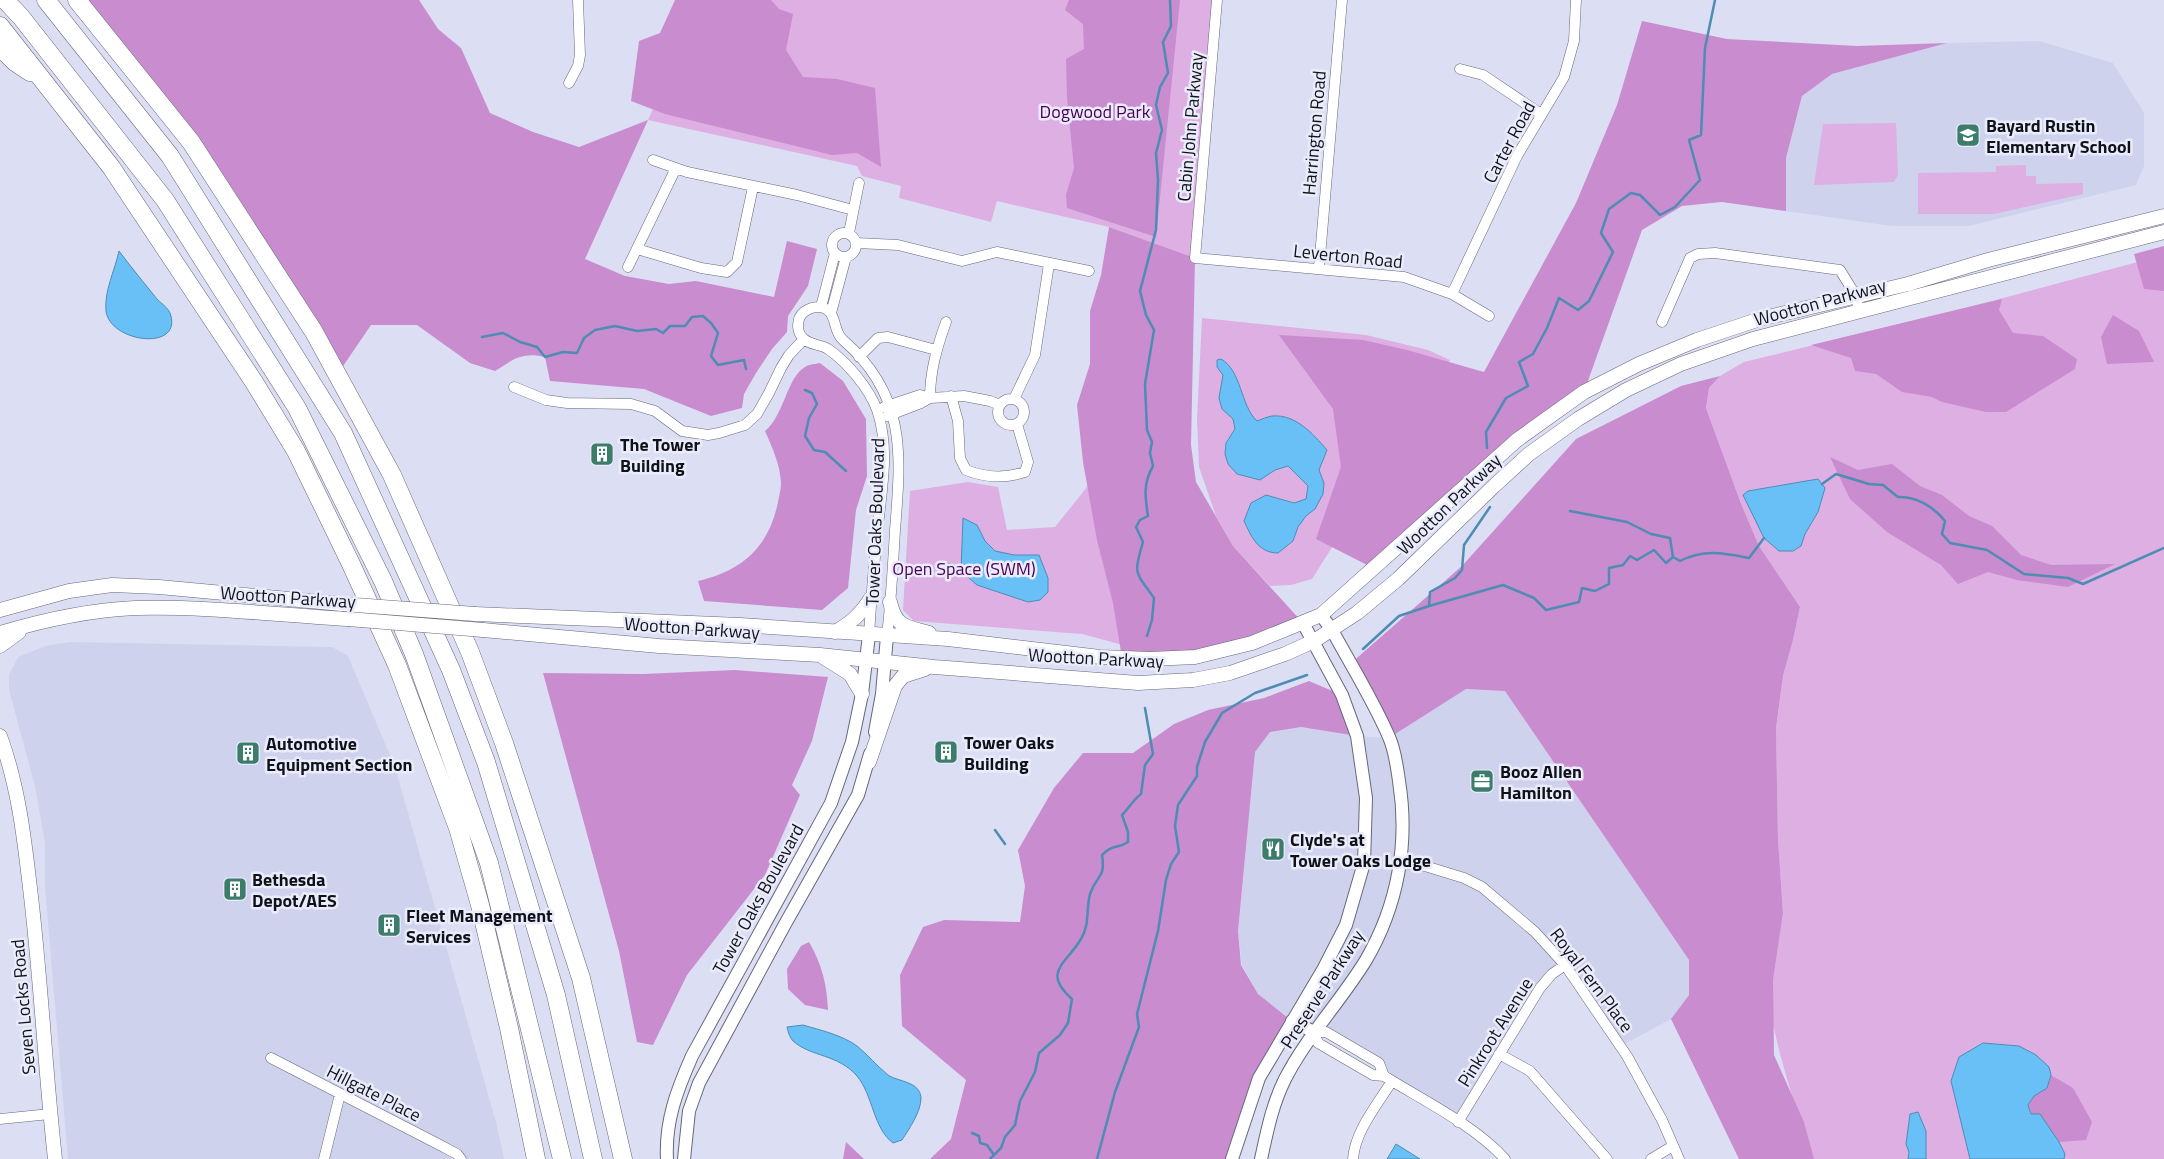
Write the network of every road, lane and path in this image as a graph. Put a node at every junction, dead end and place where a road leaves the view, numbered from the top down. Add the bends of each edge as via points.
1 (5, 0) edge
2 (46, 0) edge
3 (77, 0) edge
4 (578, 0) edge
5 (1217, 0) edge
6 (1342, 0) edge
7 (1576, 0) edge
8 (0, 26) edge
9 (0, 47) edge
10 (1460, 69) dead end
11 (43, 80) junction
12 (569, 82) dead end
13 (1541, 114) junction
14 (653, 160) dead end
15 (676, 168) junction
16 (859, 183) dead end
17 (753, 187) junction
18 (853, 210) junction
19 (2164, 216) edge
20 (2164, 232) edge
21 (849, 233) junction
22 (857, 243) junction
23 (637, 249) junction
24 (835, 253) junction
25 (846, 257) junction
26 (1195, 258) joint
27 (1049, 264) junction
28 (628, 267) dead end
29 (1318, 268) junction
30 (1089, 271) dead end
31 (1452, 294) junction
32 (1856, 296) junction
33 (821, 307) junction
34 (1859, 311) junction
35 (831, 313) junction
36 (1488, 316) dead end
37 (946, 322) dead end
38 (1662, 322) dead end
39 (804, 339) junction
40 (936, 350) junction
41 (859, 357) junction
42 (514, 387) dead end
43 (951, 396) junction
44 (930, 398) junction
45 (1014, 399) junction
46 (1000, 405) junction
47 (891, 410) junction
48 (878, 414) junction
49 (1017, 424) junction
50 (871, 598) junction
51 (890, 602) junction
52 (0, 610) edge
53 (1321, 615) junction
54 (1303, 623) junction
55 (29, 625) junction
56 (1332, 630) junction
57 (834, 632) junction
58 (0, 634) edge
59 (869, 635) junction
60 (886, 636) junction
61 (948, 639) junction
62 (1314, 641) junction
63 (0, 646) edge
64 (820, 655) junction
65 (866, 659) junction
66 (885, 661) junction
67 (934, 667) junction
68 (862, 694) junction
69 (0, 736) edge
70 (869, 762) junction
71 (1400, 863) junction
72 (1565, 965) junction
73 (1292, 1020) junction
74 (1314, 1032) junction
75 (1499, 1054) junction
76 (271, 1058) dead end
77 (1388, 1079) junction
78 (340, 1094) junction
79 (50, 1114) junction
80 (0, 1119) edge
81 (1458, 1122) junction
82 (1673, 1146) junction
83 (55, 1159) edge
84 (324, 1159) edge
85 (461, 1159) edge
86 (536, 1159) edge
87 (562, 1159) edge
88 (593, 1159) edge
89 (623, 1159) edge
90 (667, 1159) edge
91 (684, 1159) edge
92 (1232, 1159) edge
93 (1261, 1159) edge
94 (1353, 1159) edge
95 (1505, 1159) edge
96 (1607, 1159) edge
97 (1651, 1159) edge
98 (1679, 1159) edge

1 - 87 highway via 165,200 297,408 383,581 414,654 489,862
2 - 88 highway via 170,156 343,433 451,670 486,762 556,995
3 - 89 highway via 201,158 314,332 392,474 470,652 504,743 581,978
4 - 12 street via 580,55
5 - 26 street, Cabin John Parkway
6 - 29 street, Harrington Road
7 - 13 street, Carter Road via 1574,41 1564,77
8 - 11 highway
9 - 11 highway via 15,62
10 - 13 street via 1483,75
11 - 86 highway via 111,167 296,451 397,665 458,828 480,905 510,1028
13 - 31 street, Carter Road via 1517,156
14 - 15 street
15 - 17 street
15 - 23 street
16 - 18 street
17 - 18 street
17 - 23 street via 737,262 727,272 683,264
18 - 21 street
19 - 32 main road, Wootton Parkway
20 - 34 main road, Wootton Parkway
21 - 22 street
21 - 24 street via 834,237 832,246
22 - 25 street via 854,252
22 - 27 street via 898,245 962,261 997,252
23 - 28 street
24 - 25 street
24 - 33 street
25 - 35 street
26 - 29 street, Leverton Road
27 - 30 street
27 - 45 street via 1034,354
29 - 31 street, Leverton Road via 1404,278
31 - 36 street, Leverton Road
32 - 34 street
32 - 38 street via 1840,270 1714,253 1698,254 1690,258
32 - 53 main road, Wootton Parkway via 1760,319 1697,340 1584,392 1517,440
33 - 35 street
33 - 39 street via 809,309 800,317 798,329
34 - 56 main road, Wootton Parkway via 1753,339 1681,364 1626,390 1578,419 1529,454 1398,579
35 - 41 street, Tower Oaks Boulevard via 840,338
37 - 40 street
39 - 42 street via 785,362 757,414 745,425 720,433 682,431 655,411 631,404 546,400
39 - 48 street, Tower Oaks Boulevard via 828,349 849,368 860,380
40 - 41 street via 888,337 878,338
40 - 44 street
41 - 47 street, Tower Oaks Boulevard via 878,382
43 - 44 street
43 - 46 street
43 - 49 street via 958,421 960,458 966,470 979,475 1009,478 1025,472 1028,462
44 - 47 street via 920,395
45 - 46 street
45 - 49 street via 1024,410
46 - 49 street via 998,415 1002,422
47 - 48 street
47 - 51 street, Tower Oaks Boulevard via 900,452
48 - 50 street, Tower Oaks Boulevard via 884,435 884,486
50 - 57 main road via 850,624
50 - 59 street, Tower Oaks Boulevard
51 - 60 street, Tower Oaks Boulevard
51 - 61 main road via 894,617 900,623
52 - 57 main road, Wootton Parkway, bridge via 69,591 112,585 475,614
53 - 54 main road, Wootton Parkway
53 - 56 street, Preserve Parkway
54 - 61 main road, Wootton Parkway via 1252,643 1195,657 1100,657
54 - 62 street, Preserve Parkway
55 - 58 main road, Wootton Parkway
55 - 63 main road
55 - 64 main road, Wootton Parkway, bridge via 72,615 134,608 179,609 348,619 659,646
56 - 62 main road, Wootton Parkway
56 - 71 street, Preserve Parkway via 1389,738 1403,810
57 - 59 main road, Wootton Parkway
59 - 60 main road, Wootton Parkway
59 - 65 street, Tower Oaks Boulevard
60 - 61 main road, Wootton Parkway
60 - 66 street, Tower Oaks Boulevard
62 - 67 main road, Wootton Parkway via 1230,673 1193,680 1138,682
62 - 73 street, Preserve Parkway via 1342,695 1357,736 1366,798 1365,851 1357,893 1346,925
64 - 65 main road, Wootton Parkway
64 - 68 main road via 848,672
65 - 66 main road, Wootton Parkway
65 - 68 street, Tower Oaks Boulevard
66 - 67 main road, Wootton Parkway
66 - 70 street, Tower Oaks Boulevard
67 - 70 main road via 910,672 895,686
68 - 90 street, Tower Oaks Boulevard via 852,742 831,803 692,1056 675,1095 669,1118
69 - 79 main road, Seven Locks Road via 22,819 38,953
70 - 91 street, Tower Oaks Boulevard via 858,795 699,1083 689,1111
71 - 72 street, Royal Fern Place via 1425,866 1482,887 1535,932
71 - 74 street, Preserve Parkway via 1391,904 1366,960
72 - 75 street, Pinkroot Avenue via 1540,988
72 - 82 street, Royal Fern Place via 1627,1056
73 - 74 street
73 - 92 street, Preserve Parkway via 1259,1078
74 - 77 street via 1326,1032 1379,1063
74 - 93 street, Preserve Parkway via 1285,1079 1272,1110
75 - 81 street, Pinkroot Avenue
75 - 96 street via 1530,1071
76 - 78 street, Hillgate Place
77 - 81 street
77 - 94 street via 1361,1131
78 - 84 street
78 - 85 street, Hillgate Place via 457,1154
79 - 80 street
79 - 83 main road, Seven Locks Road
81 - 95 street via 1490,1143
82 - 97 street
82 - 98 street, Royal Fern Place

